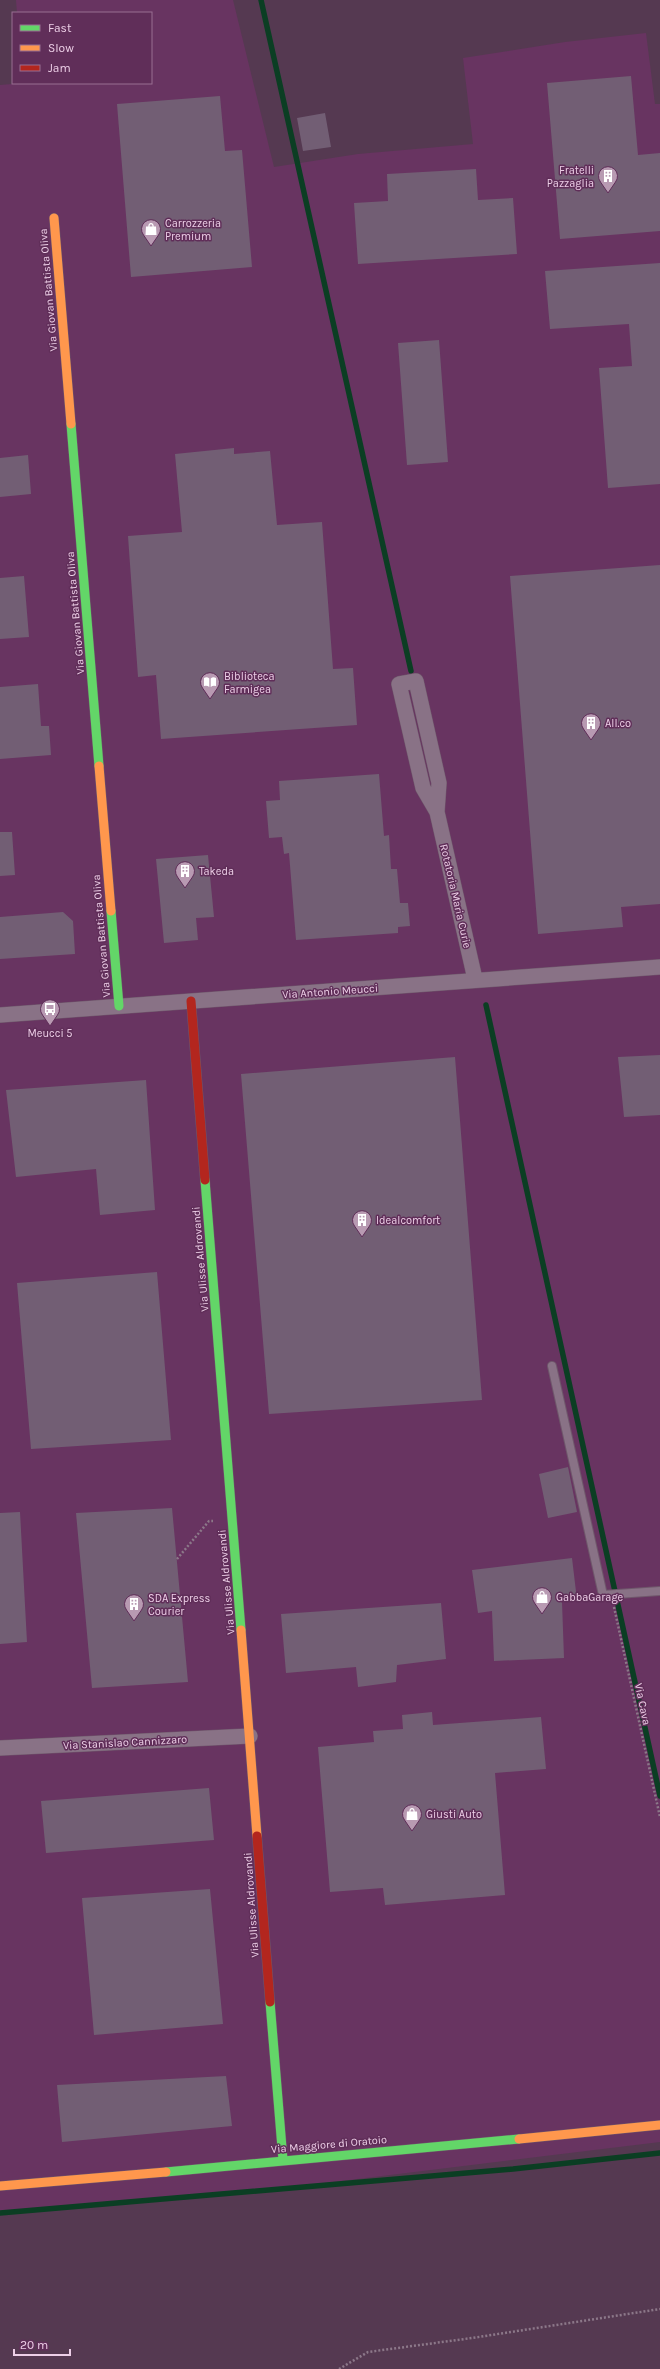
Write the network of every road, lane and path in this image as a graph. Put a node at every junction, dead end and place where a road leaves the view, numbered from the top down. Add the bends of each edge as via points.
1 (54, 218) dead end
2 (437, 812) junction
3 (660, 967) edge
4 (475, 980) junction
5 (191, 1001) junction
6 (118, 1006) junction
7 (0, 1014) edge
8 (552, 1366) dead end
9 (209, 1521) dead end
10 (177, 1559) dead end
11 (660, 1591) edge
12 (611, 1594) junction
13 (250, 1736) junction
14 (0, 1748) edge
15 (660, 1817) edge
16 (660, 2125) edge
17 (283, 2160) junction
18 (0, 2186) edge
19 (660, 2309) edge
20 (340, 2369) edge

1 - 6 street, Via Giovan Battista Oliva
2 - 2 street, Rotatoria Maria Curie via 422,788 399,684 416,681 439,783
2 - 4 street, Rotatoria Maria Curie
3 - 4 street, Via Antonio Meucci
4 - 5 street, Via Antonio Meucci
5 - 6 street, Via Antonio Meucci
5 - 13 street, Via Ulisse Aldrovandi
6 - 7 street, Via Antonio Meucci
8 - 12 lane via 603,1595
9 - 10 path
11 - 12 lane
12 - 15 path, Via Cava
13 - 14 street, Via Stanislao Cannizzaro
13 - 17 street, Via Ulisse Aldrovandi
16 - 17 street, Via Maggiore di Oratoio via 338,2157
17 - 18 street, Via Maggiore di Oratoio
19 - 20 path via 368,2352

